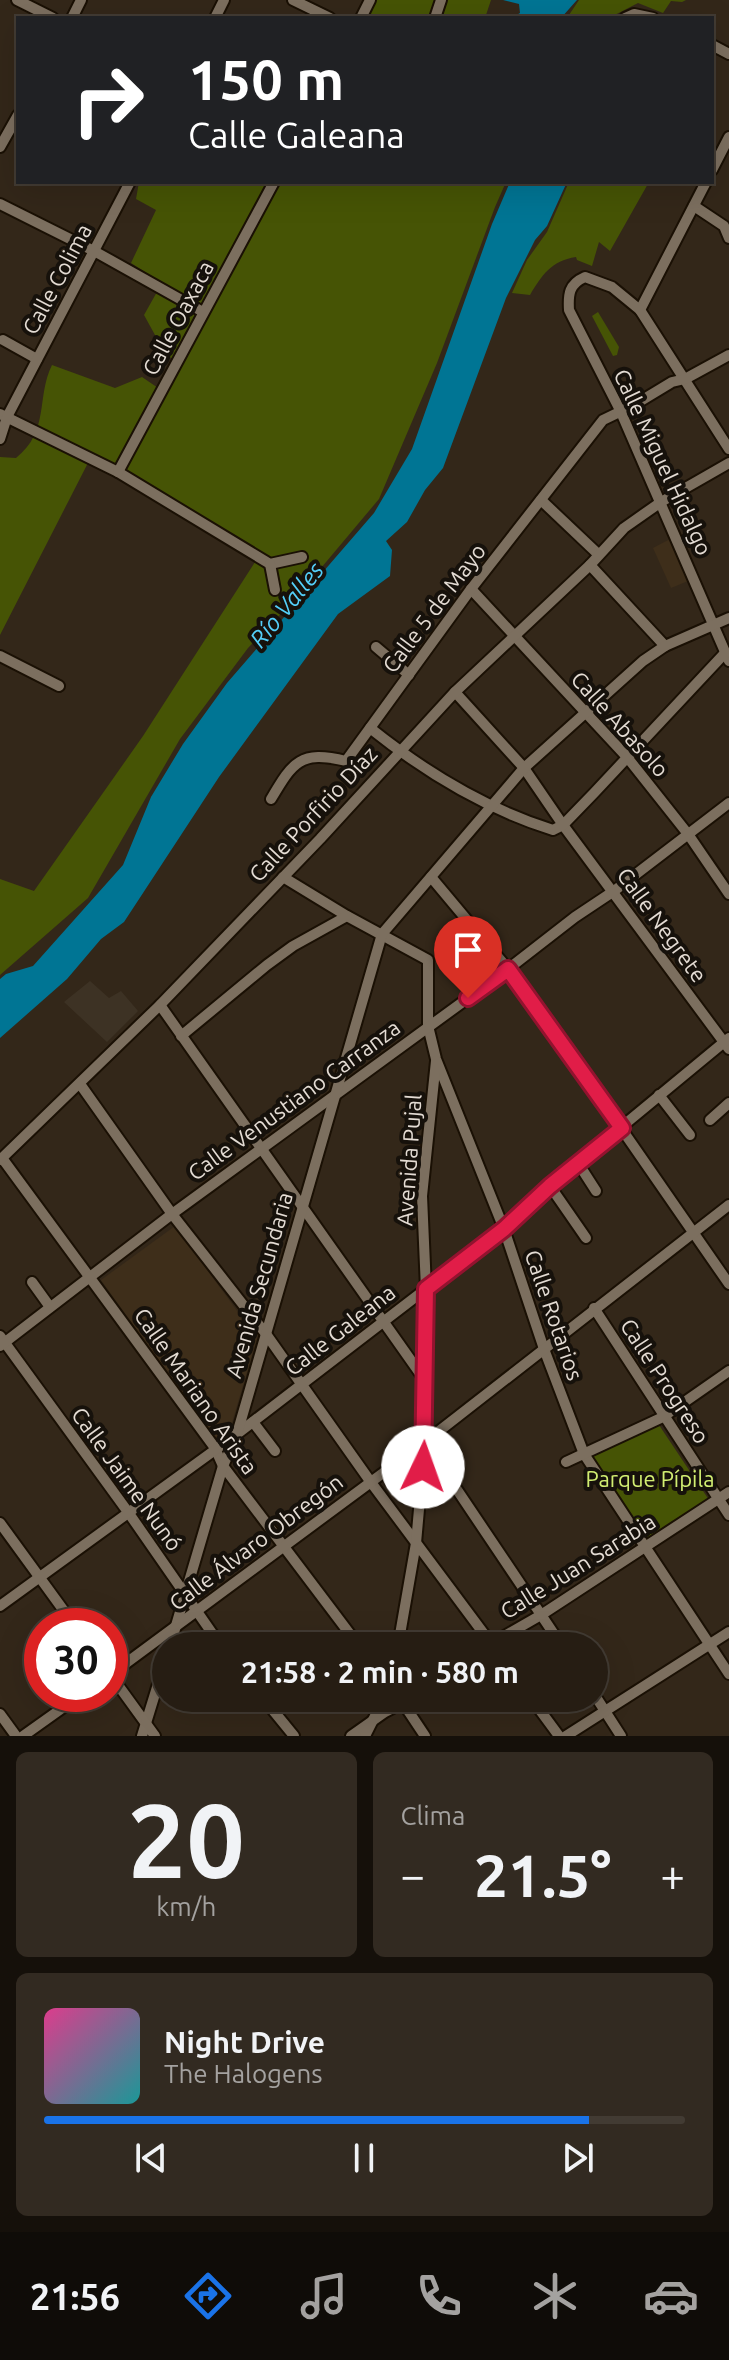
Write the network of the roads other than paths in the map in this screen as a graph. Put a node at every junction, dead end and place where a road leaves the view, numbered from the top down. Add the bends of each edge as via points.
1 (17, 0) edge
2 (293, 0) edge
3 (49, 16) edge
4 (326, 16) edge
5 (16, 119) edge
6 (729, 137) edge
7 (0, 147) edge
8 (714, 166) edge
9 (129, 184) edge
10 (273, 184) edge
11 (705, 184) edge
12 (0, 204) edge
13 (694, 206) junction
14 (729, 238) edge
15 (94, 251) junction
16 (640, 310) junction
17 (203, 312) junction
18 (3, 340) dead end
19 (729, 355) edge
20 (37, 359) junction
21 (685, 379) junction
22 (620, 410) junction
23 (4, 415) edge
24 (0, 439) edge
25 (729, 449) edge
26 (729, 463) edge
27 (118, 472) junction
28 (541, 500) junction
29 (661, 502) junction
30 (598, 554) junction
31 (302, 557) dead end
32 (270, 564) junction
33 (590, 565) junction
34 (471, 589) junction
35 (275, 590) dead end
36 (729, 618) edge
37 (714, 624) junction
38 (515, 637) junction
39 (665, 646) junction
40 (376, 647) dead end
41 (0, 656) edge
42 (727, 657) edge
43 (409, 675) junction
44 (59, 686) dead end
45 (455, 692) junction
46 (585, 714) junction
47 (370, 728) junction
48 (398, 751) junction
49 (627, 757) junction
50 (524, 768) junction
51 (271, 799) dead end
52 (729, 803) edge
53 (492, 807) junction
54 (563, 825) junction
55 (688, 834) junction
56 (283, 877) junction
57 (431, 877) junction
58 (614, 891) junction
59 (729, 894) edge
60 (347, 916) junction
61 (382, 934) junction
62 (508, 969) junction
63 (160, 1005) junction
64 (428, 1026) junction
65 (181, 1036) junction
66 (727, 1043) edge
67 (436, 1059) junction
68 (80, 1084) junction
69 (659, 1095) junction
70 (334, 1097) junction
71 (729, 1103) edge
72 (710, 1120) dead end
73 (622, 1128) junction
74 (690, 1135) dead end
75 (261, 1148) junction
76 (1, 1159) edge
77 (578, 1163) junction
78 (550, 1186) junction
79 (596, 1191) dead end
80 (729, 1205) edge
81 (301, 1208) junction
82 (172, 1214) junction
83 (504, 1229) junction
84 (694, 1233) junction
85 (586, 1238) dead end
86 (91, 1277) junction
87 (32, 1282) dead end
88 (729, 1284) edge
89 (426, 1289) junction
90 (50, 1307) junction
91 (594, 1308) junction
92 (384, 1321) junction
93 (266, 1334) junction
94 (2, 1341) edge
95 (544, 1349) junction
96 (729, 1371) edge
97 (424, 1380) junction
98 (303, 1384) junction
99 (663, 1417) junction
100 (253, 1422) junction
101 (237, 1434) junction
102 (425, 1442) junction
103 (215, 1448) junction
104 (275, 1451) dead end
105 (584, 1454) junction
106 (566, 1462) dead end
107 (223, 1466) junction
108 (370, 1481) junction
109 (729, 1492) edge
110 (718, 1499) junction
111 (128, 1512) junction
112 (729, 1515) edge
113 (0, 1523) edge
114 (416, 1543) junction
115 (284, 1547) junction
116 (645, 1547) junction
117 (41, 1578) junction
118 (185, 1594) junction
119 (0, 1606) edge
120 (62, 1608) edge
121 (197, 1610) junction
122 (541, 1615) junction
123 (175, 1628) junction
124 (174, 1632) edge
125 (212, 1632) edge
126 (348, 1632) edge
127 (400, 1632) edge
128 (481, 1632) edge
129 (512, 1632) edge
130 (553, 1632) edge
131 (729, 1632) edge
132 (711, 1645) junction
133 (128, 1661) edge
134 (729, 1674) edge
135 (128, 1698) edge
136 (152, 1704) edge
137 (608, 1708) edge
138 (57, 1712) edge
139 (274, 1712) edge
140 (377, 1712) edge
141 (385, 1712) edge
142 (412, 1712) edge
143 (541, 1712) edge
144 (602, 1712) edge
145 (606, 1712) edge
146 (0, 1714) edge
147 (372, 1722) junction
148 (146, 1723) junction
149 (16, 1736) edge
150 (23, 1736) edge
151 (142, 1736) edge
152 (155, 1736) edge
153 (294, 1736) edge
154 (351, 1736) edge
155 (365, 1736) edge
156 (425, 1736) edge
157 (559, 1736) edge
158 (566, 1736) edge
159 (621, 1736) edge

1 - 3 street
2 - 4 street
5 - 7 street
6 - 8 street
9 - 15 street, Calle Colima
10 - 17 street, Calle Oaxaca
11 - 13 street
12 - 15 street
13 - 14 street via 724,226
13 - 16 street
15 - 17 street
15 - 20 street, Calle Colima
16 - 21 street
16 - 22 street, Calle Miguel Hidalgo via 594,279 575,281 568,294 569,310
17 - 27 street, Calle Oaxaca
18 - 20 street
19 - 21 street, Calle 5 de Mayo
20 - 23 street, Calle Colima
21 - 22 street, Calle 5 de Mayo
21 - 25 street
22 - 28 street, Calle 5 de Mayo via 603,420
22 - 29 street, Calle Miguel Hidalgo
23 - 24 street, Calle Colima
23 - 27 street
26 - 29 street, Calle Porfirio Díaz
27 - 32 street
28 - 30 street
28 - 34 street, Calle 5 de Mayo
29 - 30 street, Calle Porfirio Díaz
29 - 37 street, Calle Miguel Hidalgo
30 - 33 street, Calle Porfirio Díaz
31 - 32 street
32 - 35 street
33 - 38 street, Calle Porfirio Díaz
33 - 39 street
34 - 38 street, Calle Abasolo
34 - 43 street, Calle 5 de Mayo
36 - 37 street
37 - 39 street
37 - 42 street, Calle Miguel Hidalgo
38 - 45 street, Calle Porfirio Díaz
38 - 46 street, Calle Abasolo
39 - 46 street
40 - 43 street
41 - 44 street
42 - 49 street
43 - 47 street, Calle 5 de Mayo
45 - 48 street, Calle Porfirio Díaz
45 - 50 street, Calle Negrete
46 - 49 street, Calle Abasolo
46 - 50 street
47 - 48 street
47 - 51 street, Calle 5 de Mayo via 346,761 310,756 290,768
48 - 53 street
48 - 56 street, Calle Porfirio Díaz
49 - 54 street
49 - 55 street, Calle Abasolo
50 - 53 street
50 - 54 street, Calle Negrete
52 - 55 street, Calle Venustiano Carranza
53 - 54 street via 553,830
53 - 57 street
54 - 58 street, Calle Negrete
55 - 58 street, Calle Venustiano Carranza
55 - 59 street, Calle Abasolo
56 - 60 street, Calle Rotarios
56 - 63 street, Calle Porfirio Díaz
57 - 61 street
57 - 62 street
58 - 62 street, Calle Venustiano Carranza
58 - 66 street, Calle Negrete
60 - 61 street, Calle Rotarios
60 - 65 street via 276,959
61 - 64 street, Calle Rotarios via 428,960
61 - 70 street, Avenida Secundaria
62 - 64 street, Calle Venustiano Carranza
62 - 73 street
63 - 65 street
63 - 68 street, Calle Porfirio Díaz
64 - 67 street, Calle Rotarios
64 - 70 street, Calle Venustiano Carranza
65 - 75 street
66 - 69 street, Calle Galeana
67 - 83 street, Calle Rotarios
67 - 89 street, Avenida Pujal via 422,1196
68 - 76 street, Calle Porfirio Díaz
68 - 82 street
69 - 73 street, Calle Galeana
69 - 74 street
70 - 75 street, Calle Venustiano Carranza
70 - 81 street, Avenida Secundaria
71 - 72 street
73 - 77 street, Calle Galeana
73 - 84 street
75 - 81 street
75 - 82 street, Calle Venustiano Carranza
76 - 86 street, Calle Mariano Arista
77 - 78 street, Calle Galeana
77 - 79 street
78 - 83 street, Calle Galeana
78 - 85 street
80 - 84 street, Calle Álvaro Obregón
81 - 92 street
81 - 93 street, Avenida Secundaria
82 - 86 street, Calle Venustiano Carranza
82 - 93 street
83 - 89 street, Calle Galeana
83 - 95 street, Calle Rotarios
84 - 88 street
84 - 91 street, Calle Álvaro Obregón
86 - 90 street, Calle Venustiano Carranza
86 - 103 street, Calle Mariano Arista
87 - 90 street
89 - 92 street, Calle Galeana
89 - 97 street, Avenida Pujal
90 - 94 street, Calle Venustiano Carranza
91 - 95 street, Calle Álvaro Obregón
91 - 99 street, Calle Progreso
92 - 97 street
92 - 98 street, Calle Galeana
93 - 98 street
93 - 101 street, Avenida Secundaria
94 - 111 street, Calle Jaime Nunó
95 - 102 street, Calle Álvaro Obregón
95 - 105 street, Calle Rotarios
96 - 99 street
97 - 102 street, Avenida Pujal
98 - 100 street, Calle Galeana
98 - 108 street
99 - 105 street
99 - 110 street, Calle Progreso
100 - 101 street, Calle Galeana
100 - 104 street
101 - 103 street, Calle Galeana
101 - 107 street, Avenida Secundaria
102 - 108 street, Calle Álvaro Obregón
102 - 114 street, Avenida Pujal
102 - 122 street
103 - 107 street, Calle Mariano Arista
103 - 111 street, Calle Galeana
105 - 106 street
105 - 116 street, Calle Rotarios
107 - 115 street, Calle Mariano Arista
107 - 118 street, Avenida Secundaria
108 - 114 street
108 - 115 street, Calle Álvaro Obregón
109 - 110 street, Calle Juan Sarabia
110 - 112 street, Calle Progreso
110 - 116 street, Calle Juan Sarabia
111 - 117 street, Calle Galeana
111 - 118 street, Calle Jaime Nunó
113 - 117 street
114 - 127 street, Avenida Pujal
114 - 128 street
115 - 121 street, Calle Álvaro Obregón
115 - 126 street, Calle Mariano Arista
116 - 122 street, Calle Juan Sarabia
116 - 132 street, Calle Rotarios
117 - 119 street, Calle Galeana
117 - 120 street
118 - 121 street, Calle Jaime Nunó
118 - 123 street, Avenida Secundaria
121 - 123 street, Calle Álvaro Obregón
121 - 125 street, Calle Jaime Nunó
122 - 129 street, Calle Juan Sarabia
122 - 130 street
123 - 124 street, Avenida Secundaria
123 - 133 street, Calle Álvaro Obregón
131 - 132 street
132 - 134 street, Calle Rotarios
132 - 137 street
135 - 148 street
136 - 148 street
138 - 150 street
139 - 153 street
140 - 147 street
141 - 147 street
142 - 156 street
143 - 157 street
144 - 158 street
145 - 159 street
146 - 149 street
147 - 154 street
147 - 155 street
148 - 151 street
148 - 152 street

